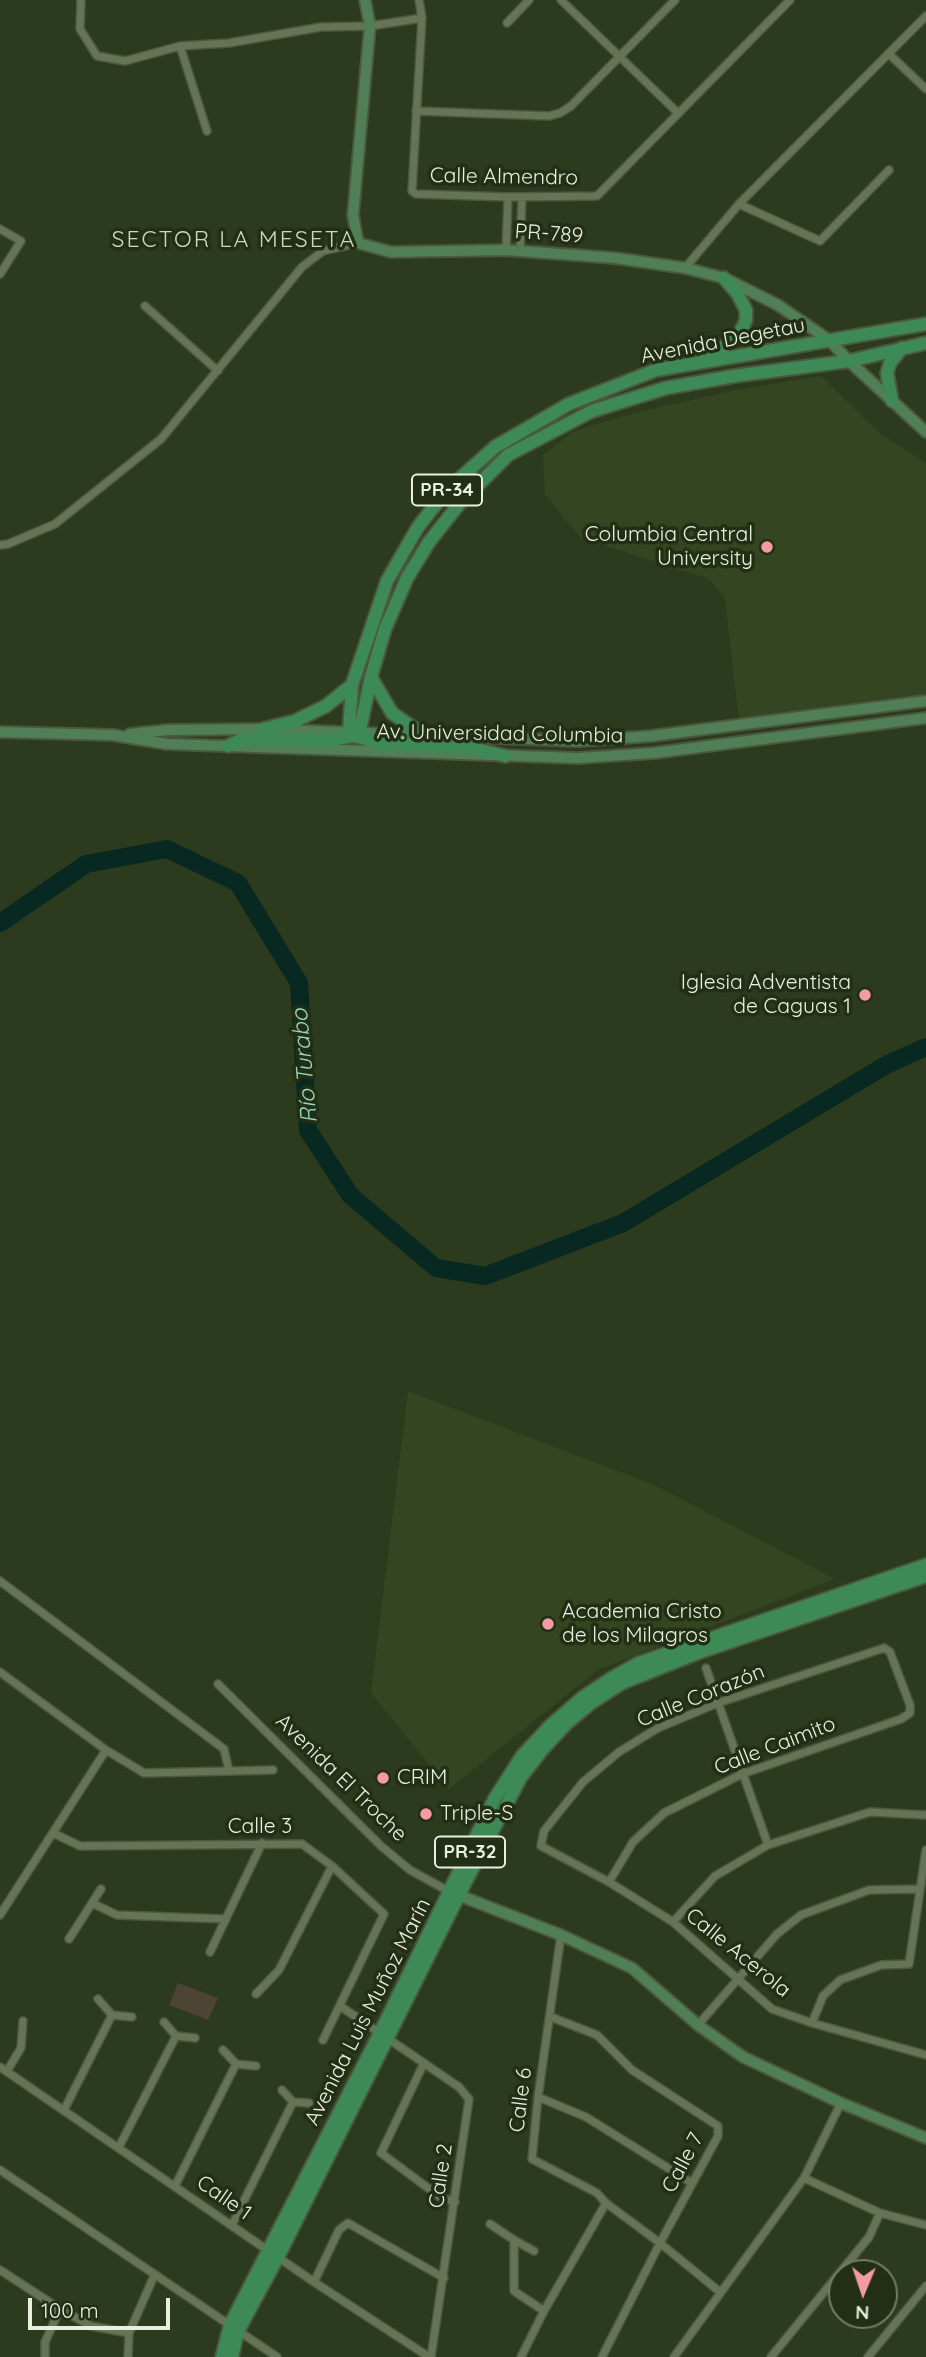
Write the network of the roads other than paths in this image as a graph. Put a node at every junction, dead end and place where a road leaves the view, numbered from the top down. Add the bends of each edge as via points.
1 (80, 0) edge
2 (365, 0) edge
3 (419, 0) edge
4 (529, 0) edge
5 (561, 0) edge
6 (675, 0) edge
7 (790, 0) edge
8 (926, 16) edge
9 (422, 18) junction
10 (507, 23) dead end
11 (370, 26) junction
12 (180, 46) junction
13 (889, 54) junction
14 (620, 58) junction
15 (926, 89) edge
16 (416, 111) junction
17 (678, 113) junction
18 (207, 131) dead end
19 (889, 170) dead end
20 (508, 197) junction
21 (522, 197) junction
22 (739, 204) junction
23 (0, 229) edge
24 (358, 243) junction
25 (506, 250) junction
26 (520, 251) junction
27 (685, 268) junction
28 (0, 274) edge
29 (724, 278) junction
30 (145, 306) dead end
31 (926, 324) edge
32 (829, 340) junction
33 (926, 343) edge
34 (902, 348) junction
35 (849, 361) junction
36 (679, 367) junction
37 (218, 371) junction
38 (892, 401) junction
39 (926, 432) edge
40 (0, 545) edge
41 (371, 677) junction
42 (352, 685) junction
43 (921, 701) edge
44 (922, 719) edge
45 (263, 729) junction
46 (0, 732) edge
47 (355, 734) junction
48 (113, 735) junction
49 (440, 737) junction
50 (228, 746) junction
51 (505, 756) junction
52 (926, 1565) edge
53 (926, 1576) edge
54 (901, 1579) junction
55 (0, 1581) edge
56 (876, 1650) joint
57 (706, 1668) dead end
58 (0, 1672) edge
59 (218, 1684) dead end
60 (718, 1703) junction
61 (106, 1750) junction
62 (273, 1770) dead end
63 (229, 1771) junction
64 (742, 1774) junction
65 (926, 1815) edge
66 (53, 1833) junction
67 (262, 1843) junction
68 (768, 1845) junction
69 (541, 1846) joint
70 (926, 1850) edge
71 (332, 1866) junction
72 (609, 1882) junction
73 (101, 1889) dead end
74 (920, 1889) junction
75 (454, 1894) junction
76 (92, 1903) junction
77 (0, 1915) edge
78 (226, 1919) junction
79 (673, 1922) junction
80 (561, 1935) junction
81 (69, 1939) dead end
82 (210, 1952) dead end
83 (737, 1980) junction
84 (256, 1994) dead end
85 (98, 1999) dead end
86 (340, 2006) junction
87 (112, 2015) junction
88 (132, 2017) dead end
89 (551, 2017) junction
90 (23, 2021) dead end
91 (164, 2022) dead end
92 (812, 2023) junction
93 (698, 2025) junction
94 (176, 2036) junction
95 (384, 2036) junction
96 (195, 2038) dead end
97 (323, 2040) dead end
98 (223, 2050) dead end
99 (926, 2055) edge
100 (424, 2063) junction
101 (236, 2064) junction
102 (256, 2066) dead end
103 (3, 2069) edge
104 (282, 2090) dead end
105 (538, 2097) junction
106 (293, 2102) junction
107 (309, 2103) dead end
108 (841, 2103) junction
109 (64, 2110) junction
110 (926, 2137) edge
111 (119, 2147) junction
112 (0, 2170) edge
113 (804, 2178) junction
114 (692, 2183) junction
115 (175, 2186) junction
116 (455, 2202) junction
117 (606, 2203) junction
118 (880, 2213) junction
119 (490, 2224) dead end
120 (232, 2225) junction
121 (926, 2225) edge
122 (514, 2240) junction
123 (660, 2243) junction
124 (534, 2250) dead end
125 (273, 2254) junction
126 (0, 2270) edge
127 (154, 2276) junction
128 (443, 2278) junction
129 (314, 2282) junction
130 (926, 2286) edge
131 (720, 2292) junction
132 (60, 2309) junction
133 (544, 2311) junction
134 (234, 2328) junction
135 (129, 2333) junction
136 (45, 2357) edge
137 (128, 2357) edge
138 (222, 2357) edge
139 (232, 2357) edge
140 (277, 2357) edge
141 (430, 2357) edge
142 (521, 2357) edge
143 (602, 2357) edge
144 (674, 2357) edge
145 (771, 2357) edge
146 (868, 2357) edge

1 - 12 street via 80,29 97,57 125,61
2 - 11 main road
3 - 9 street, Calle Almendro
4 - 10 street
5 - 14 street
6 - 14 street
7 - 17 street, Calle Almendro
8 - 13 street
9 - 11 street
9 - 16 street, Calle Almendro
11 - 12 street via 321,27 229,43
11 - 24 main road via 353,215
12 - 18 street
13 - 15 street
13 - 22 street
14 - 16 street via 571,106 549,116
14 - 17 street
16 - 20 street, Calle Almendro via 412,191
17 - 21 street, Calle Almendro via 597,196
19 - 22 street via 820,241
20 - 21 street, Calle Almendro
20 - 25 street
21 - 26 street
22 - 27 street
23 - 28 street via 21,241
24 - 25 main road, PR-789 / PR-789 via 391,252
24 - 37 street via 323,251 302,267
25 - 26 main road, PR-789 / PR-789
26 - 27 main road, PR-789 / PR-789
27 - 29 main road, PR-789 / PR-789
29 - 32 main road, PR-789 / PR-789 via 778,305
29 - 36 main road via 746,310 740,333 721,349
30 - 37 street
31 - 32 main road, Avenida Degetau / PR-34
32 - 35 main road, PR-789 / PR-789
32 - 36 main road, Avenida Degetau / PR-34
33 - 34 main road, Avenida Degetau / PR-34
34 - 35 main road, Avenida Degetau / PR-34
34 - 38 main road via 887,373
35 - 38 main road, PR-789 / PR-789
35 - 41 main road, Avenida Degetau / PR-34 via 666,388 592,411 508,455 460,503 407,578
36 - 42 main road, Avenida Degetau / PR-34 via 656,370 569,404 495,447 448,489 418,527 387,581
37 - 40 street via 161,439 55,524
38 - 39 main road, PR-789 / PR-789
41 - 47 main road, Avenida Degetau / PR-34
41 - 49 main road via 392,713 415,729
42 - 45 main road via 326,706
42 - 47 main road, Avenida Degetau / PR-34
43 - 44 main road
43 - 49 main road, Av. Universidad Columbia via 639,737 579,741
44 - 51 main road, Av. Universidad Columbia via 654,753
45 - 47 main road, Av. Universidad Columbia
45 - 48 main road, Av. Universidad Columbia
46 - 48 main road, Av. Universidad Columbia
47 - 49 main road, Av. Universidad Columbia
47 - 50 main road via 330,740 240,740
47 - 51 main road via 386,744 468,747
48 - 50 main road, Av. Universidad Columbia via 167,744
50 - 51 main road, Av. Universidad Columbia
52 - 54 main road, Avenida Luis Muñoz Marín / PR-32
53 - 54 main road, Avenida Luis Muñoz Marín / PR-32
54 - 75 main road, Avenida Luis Muñoz Marín / PR-32 via 629,1674 567,1723 542,1750 521,1777
55 - 63 street via 224,1749
56 - 60 street, Calle Corazón
56 - 64 street, Calle Caimito via 890,1652 910,1713
57 - 60 street
58 - 61 street
59 - 75 street, Avenida El Troche via 381,1846 411,1870
60 - 64 street
60 - 69 street, Calle Corazón via 658,1728 619,1752 583,1782 544,1831
61 - 63 street via 144,1773
61 - 66 street
62 - 63 street
64 - 68 street
64 - 72 street, Calle Caimito via 664,1813 633,1842
65 - 68 street via 870,1812
66 - 67 street, Calle 3 via 80,1846
66 - 77 street
67 - 71 street, Calle 3 via 302,1844
67 - 78 street
68 - 79 street via 716,1876
69 - 72 street, Calle Acerola
70 - 74 street
71 - 84 street via 279,1970
71 - 86 street, Calle 3 via 384,1913
72 - 79 street, Calle Acerola
73 - 76 street
74 - 83 street via 869,1890 801,1915 777,1934
74 - 92 street via 909,1964 881,1965 840,1980 823,1996
75 - 80 main road, Avenida El Troche
75 - 95 main road, Avenida Luis Muñoz Marín / PR-32
76 - 78 street via 117,1916
76 - 81 street
78 - 82 street
79 - 83 street, Calle Acerola
80 - 89 street, Calle 6
80 - 93 main road, Avenida El Troche via 632,1968
83 - 92 street, Calle Acerola via 772,2009
83 - 93 street
85 - 87 street
86 - 95 street, Calle 2
86 - 97 street
87 - 88 street
87 - 109 street
89 - 105 street, Calle 6
89 - 114 street, Calle 7 via 597,2035 632,2070 718,2126 718,2136
90 - 103 street via 21,2048
91 - 94 street
92 - 99 street, Calle Acerola
93 - 108 main road, Avenida El Troche via 743,2057
94 - 96 street
94 - 111 street
95 - 100 street, Calle 2
95 - 125 main road, Avenida Luis Muñoz Marín / PR-32
98 - 101 street
100 - 116 street, Calle 2 via 460,2087 469,2099
100 - 116 street via 381,2153 440,2197
101 - 102 street
101 - 115 street
103 - 109 street, Calle 1
104 - 106 street
105 - 114 street via 586,2118
105 - 117 street, Calle 6 via 532,2159 597,2193
106 - 107 street
106 - 120 street
108 - 110 main road, Avenida El Troche
108 - 113 street
109 - 111 street, Calle 1
111 - 115 street, Calle 1
112 - 127 street
113 - 118 street
113 - 131 street
114 - 123 street, Calle 7
115 - 120 street, Calle 1
116 - 128 street, Calle 2
117 - 123 street, Calle 6
117 - 133 street
118 - 121 street
118 - 145 street via 869,2237
119 - 122 street
120 - 125 street, Calle 1
122 - 124 street
122 - 133 street via 514,2291
123 - 131 street, Calle 6
123 - 143 street, Calle 7
125 - 129 street, Calle 1
125 - 134 main road, Avenida Luis Muñoz Marín / PR-32
126 - 132 street
127 - 134 street
127 - 135 street
128 - 129 street via 348,2223
128 - 141 street, Calle 2
129 - 141 street, Calle 1
130 - 146 street
131 - 144 street
132 - 135 street via 91,2326
132 - 136 street via 45,2342
133 - 142 street
134 - 138 main road, Avenida Luis Muñoz Marín / PR-32
134 - 139 main road, Avenida Luis Muñoz Marín / PR-32
134 - 140 street
135 - 137 street

